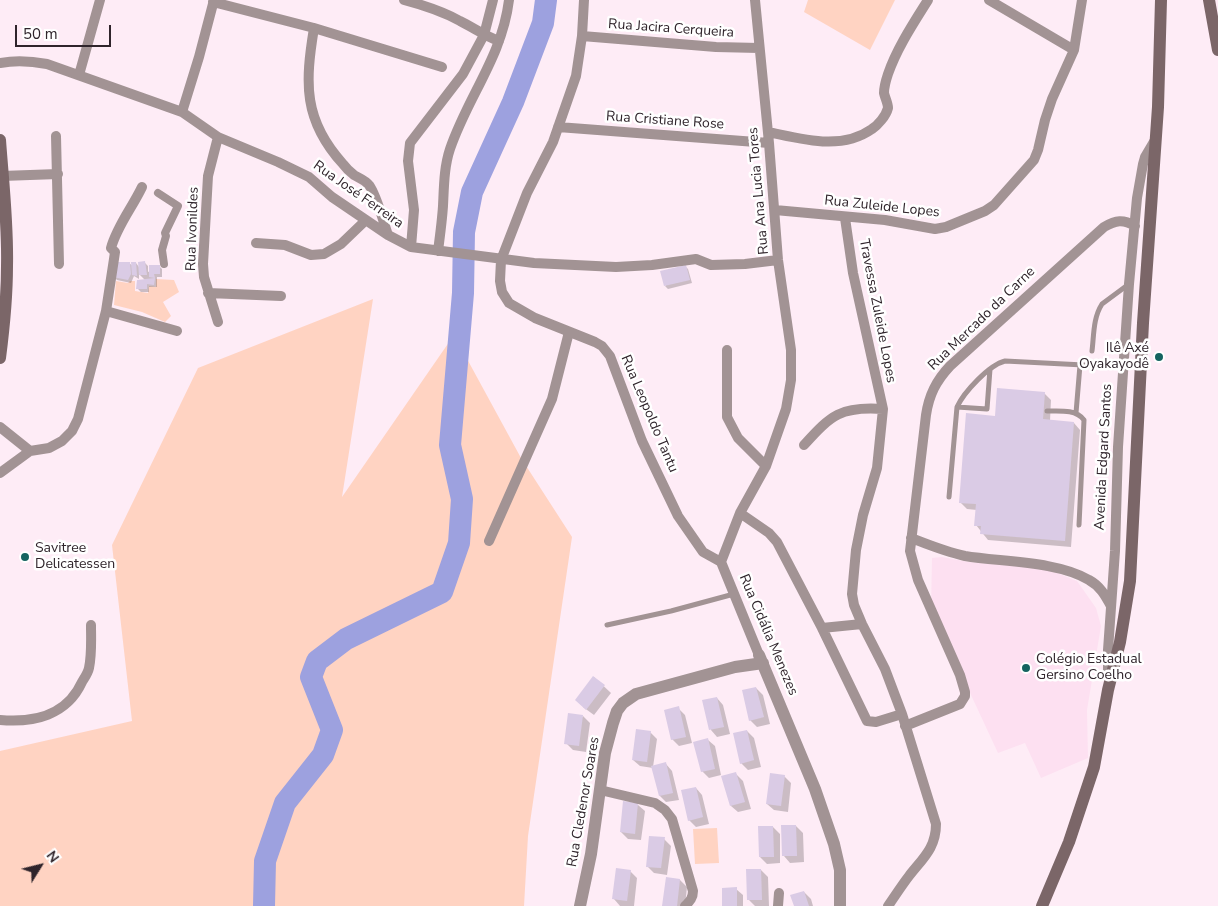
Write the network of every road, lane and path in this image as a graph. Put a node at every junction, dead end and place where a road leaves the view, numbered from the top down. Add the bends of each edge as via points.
1 (100, 0) edge
2 (404, 0) edge
3 (493, 0) edge
4 (508, 0) edge
5 (584, 0) edge
6 (755, 0) edge
7 (928, 0) edge
8 (989, 0) edge
9 (1082, 0) edge
10 (1161, 0) edge
11 (1210, 0) edge
12 (214, 1) edge
13 (314, 28) junction
14 (484, 35) junction
15 (582, 36) junction
16 (499, 41) junction
17 (759, 48) junction
18 (1074, 50) junction
19 (1218, 50) edge
20 (0, 63) edge
21 (442, 67) dead end
22 (79, 76) junction
23 (182, 112) junction
24 (558, 127) junction
25 (768, 132) junction
26 (56, 136) dead end
27 (218, 137) junction
28 (0, 140) edge
29 (1156, 140) junction
30 (769, 142) junction
31 (58, 174) junction
32 (2, 176) junction
33 (142, 187) dead end
34 (158, 193) dead end
35 (775, 210) junction
36 (845, 218) junction
37 (366, 220) junction
38 (1135, 226) junction
39 (388, 235) junction
40 (256, 243) dead end
41 (412, 247) junction
42 (438, 251) junction
43 (501, 260) junction
44 (778, 260) junction
45 (59, 264) dead end
46 (164, 264) dead end
47 (1129, 284) junction
48 (208, 292) junction
49 (281, 296) dead end
50 (106, 311) junction
51 (218, 322) dead end
52 (177, 331) dead end
53 (568, 332) junction
54 (727, 350) dead end
55 (1092, 351) dead end
56 (0, 358) edge
57 (1080, 365) junction
58 (1124, 367) junction
59 (990, 368) junction
60 (957, 407) junction
61 (883, 409) junction
62 (1047, 410) dead end
63 (1076, 413) junction
64 (0, 427) edge
65 (804, 445) dead end
66 (30, 451) junction
67 (766, 466) junction
68 (0, 473) edge
69 (949, 497) dead end
70 (740, 513) junction
71 (1078, 525) dead end
72 (911, 538) junction
73 (489, 541) dead end
74 (721, 562) junction
75 (734, 594) junction
76 (1112, 606) junction
77 (862, 624) junction
78 (91, 625) dead end
79 (607, 625) dead end
80 (822, 628) junction
81 (761, 659) junction
82 (1108, 690) junction
83 (902, 714) junction
84 (0, 720) edge
85 (905, 726) junction
86 (600, 790) junction
87 (779, 893) dead end
88 (580, 906) edge
89 (685, 906) edge
90 (778, 906) edge
91 (840, 906) edge
92 (888, 906) edge
93 (1042, 906) edge

1 - 22 street
2 - 14 street via 451,16
3 - 14 street
4 - 16 street
5 - 15 street
6 - 17 street, Rua Ana Lucia Tores
7 - 25 street via 907,34 888,75 884,92 888,108 876,126 848,141 813,141
8 - 18 street
9 - 18 street, Rua Zuleide Lopes
10 - 29 main road, Avenida Edgard Santos
11 - 19 main road
12 - 13 street
12 - 23 street
13 - 21 street
13 - 39 street via 308,72 310,105 332,150 352,174 370,187
14 - 16 street
14 - 41 street via 463,74 410,143 408,161 414,210
15 - 17 street, Rua Jacira Cerqueira
15 - 24 street via 576,76
16 - 42 street via 446,162
17 - 25 street, Rua Ana Lucia Tores
18 - 36 street, Rua Zuleide Lopes via 1052,99 1034,160 994,205 961,222 935,229 885,220
20 - 22 street, Rua José Ferreira via 31,61
22 - 23 street, Rua José Ferreira
23 - 27 street, Rua José Ferreira
24 - 30 street, Rua Cristiane Rose
24 - 43 street
25 - 30 street, Rua Ana Lucia Tores
26 - 31 street
27 - 37 street, Rua José Ferreira via 309,177
27 - 48 street, Rua Ivonildes via 208,176 204,251
28 - 32 main road
29 - 38 street, Avenida Edgard Santos via 1143,164
29 - 82 main road, Avenida Edgard Santos via 1130,581
30 - 35 street, Rua Ana Lucia Tores
31 - 32 street
31 - 45 street
32 - 56 main road via 8,266
33 - 50 street via 114,236 111,248 115,252
34 - 46 street via 178,206 165,233
35 - 36 street, Rua Zuleide Lopes
35 - 44 street, Rua Ana Lucia Tores
36 - 61 street, Travessa Zuleide Lopes via 853,273
37 - 39 street, Rua José Ferreira
37 - 40 street via 341,244 324,254 311,255 285,245
38 - 47 street, Avenida Edgard Santos
38 - 72 street, Rua Mercado da Carne via 1121,220 1104,226 940,376 928,398
39 - 41 street, Rua José Ferreira
41 - 42 street, Rua José Ferreira
42 - 43 street, Rua José Ferreira
43 - 44 street, Rua José Ferreira via 616,268 693,259 711,266
43 - 53 street, Rua Leopoldo Tantu via 502,292 509,303
44 - 67 street, Rua Ana Lucia Tores via 791,350 791,380 786,410
47 - 55 lane via 1102,304 1095,315
47 - 58 street, Avenida Edgard Santos
48 - 49 street
48 - 51 street, Rua Ivonildes
50 - 52 street
50 - 66 street via 78,419 72,431 49,448
53 - 73 street via 552,399
53 - 74 street, Rua Leopoldo Tantu via 602,346 610,356 642,441 678,516 702,552
54 - 67 street via 728,417 738,438
57 - 58 lane
57 - 59 lane via 1005,361
57 - 63 lane
58 - 76 street, Avenida Edgard Santos
59 - 60 lane
59 - 60 lane via 987,409
60 - 69 lane
61 - 65 street via 842,411 822,425
61 - 77 street, Travessa Zuleide Lopes via 877,468 863,515 853,575 854,605
62 - 63 lane
63 - 71 lane via 1084,420
64 - 66 street
66 - 68 street
67 - 70 street
70 - 74 street
70 - 80 street via 777,542
72 - 76 street via 939,550 1069,571 1098,586
72 - 85 street, Rua Mercado da Carne via 912,560 918,580 965,692 957,706
74 - 75 street, Rua Cidália Menezes
75 - 79 lane
75 - 81 street, Rua Cidália Menezes
76 - 82 street, Avenida Edgard Santos
77 - 80 street
77 - 83 street, Travessa Zuleide Lopes via 885,669
78 - 84 street via 89,669 70,701 53,713 39,717
80 - 83 street via 868,721 876,722
81 - 86 street, Rua Cledenor Soares via 636,694 623,703 617,711 609,738
81 - 91 street, Rua Cidália Menezes via 815,789 834,844 840,870
82 - 93 main road, Avenida Edgard Santos via 1094,767 1082,807
83 - 85 street, Travessa Zuleide Lopes
85 - 92 street, Travessa Zuleide Lopes via 933,812 936,834 928,853
86 - 88 street, Rua Cledenor Soares
86 - 89 street via 655,803 672,819 693,891
87 - 90 street

